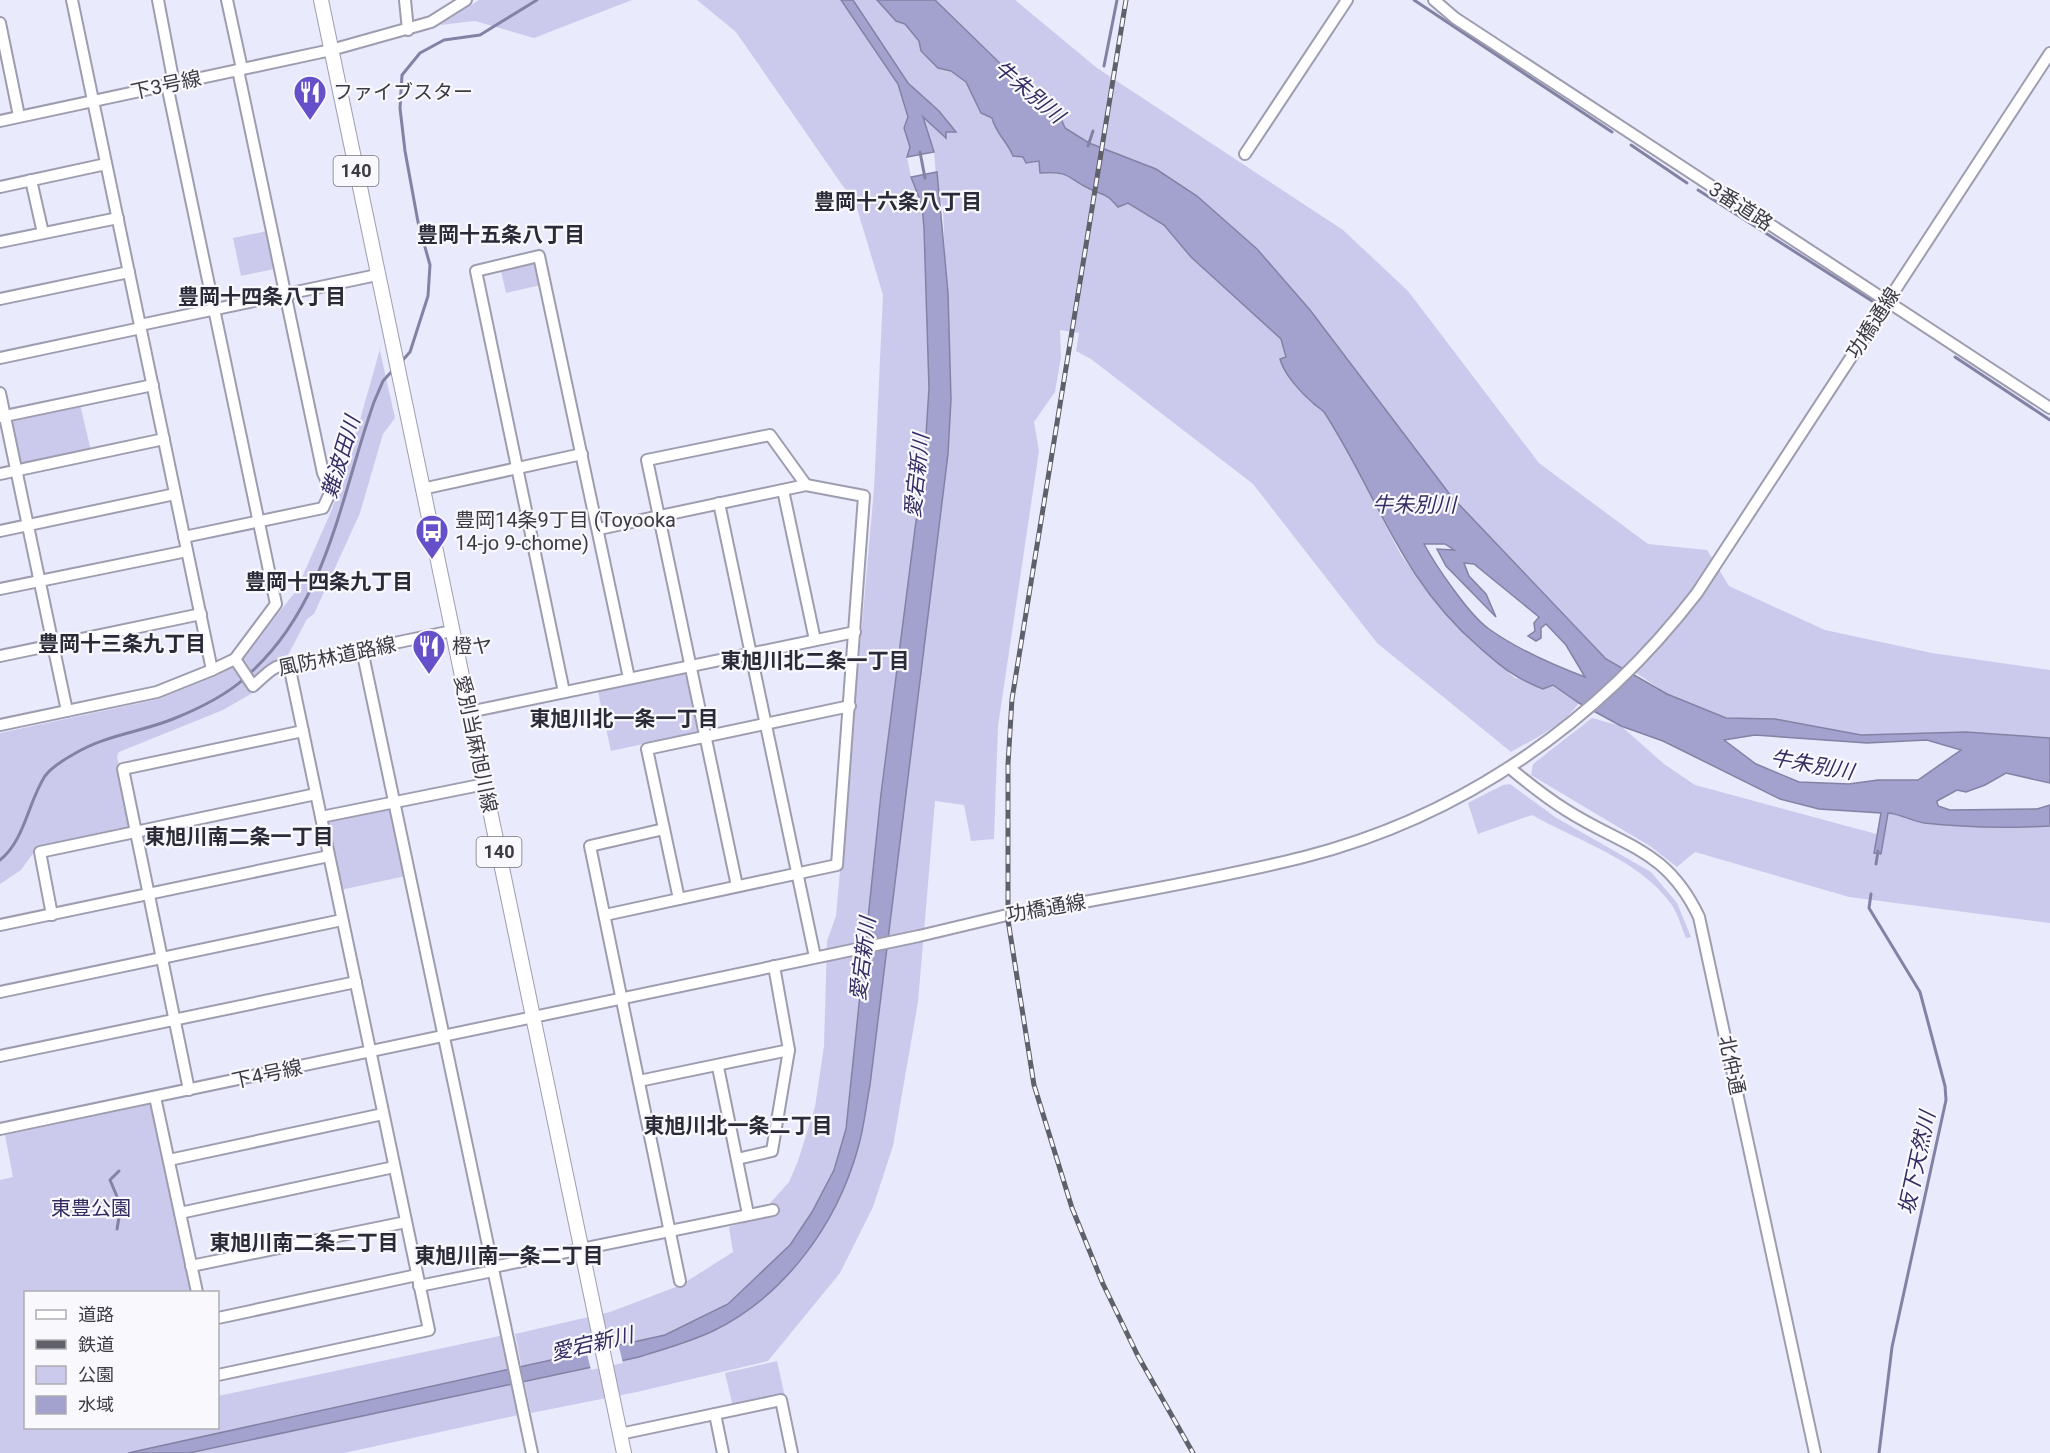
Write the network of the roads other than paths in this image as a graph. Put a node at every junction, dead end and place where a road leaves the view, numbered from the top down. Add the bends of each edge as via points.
1 (72, 0) edge
2 (158, 0) edge
3 (227, 0) edge
4 (321, 0) edge
5 (405, 0) edge
6 (466, 0) edge
7 (1347, 0) edge
8 (1434, 0) edge
9 (0, 23) edge
10 (408, 30) junction
11 (331, 50) junction
12 (2050, 53) edge
13 (240, 70) junction
14 (171, 84) junction
15 (93, 101) junction
16 (19, 116) junction
17 (0, 120) edge
18 (1245, 154) dead end
19 (106, 164) junction
20 (31, 180) junction
21 (0, 187) edge
22 (118, 218) junction
23 (43, 232) junction
24 (0, 242) edge
25 (129, 272) junction
26 (377, 275) junction
27 (286, 294) junction
28 (0, 299) edge
29 (1886, 301) junction
30 (213, 308) junction
31 (140, 326) junction
32 (0, 358) edge
33 (153, 385) junction
34 (0, 393) edge
35 (2050, 408) edge
36 (2, 417) edge
37 (164, 439) junction
38 (582, 453) junction
39 (517, 468) junction
40 (17, 470) junction
41 (0, 474) edge
42 (806, 485) junction
43 (422, 489) junction
44 (783, 490) junction
45 (175, 494) junction
46 (719, 503) junction
47 (659, 516) junction
48 (259, 523) junction
49 (29, 525) junction
50 (599, 529) junction
51 (0, 531) edge
52 (184, 537) junction
53 (187, 551) junction
54 (40, 581) junction
55 (0, 589) edge
56 (201, 614) junction
57 (452, 631) junction
58 (855, 632) junction
59 (815, 640) junction
60 (53, 645) junction
61 (362, 650) junction
62 (751, 654) junction
63 (0, 656) edge
64 (237, 663) junction
65 (289, 665) junction
66 (691, 666) junction
67 (212, 670) junction
68 (629, 678) junction
69 (564, 692) junction
70 (850, 706) junction
71 (67, 711) junction
72 (469, 712) junction
73 (766, 724) junction
74 (0, 725) edge
75 (303, 731) junction
76 (705, 736) junction
77 (1511, 769) junction
78 (484, 784) junction
79 (316, 794) junction
80 (395, 802) junction
81 (321, 818) junction
82 (664, 829) junction
83 (136, 831) junction
84 (329, 856) junction
85 (798, 873) junction
86 (737, 886) junction
87 (149, 894) junction
88 (679, 899) junction
89 (52, 915) junction
90 (605, 915) junction
91 (342, 920) junction
92 (0, 926) edge
93 (815, 957) junction
94 (163, 958) junction
95 (774, 966) junction
96 (356, 982) junction
97 (0, 992) edge
98 (621, 999) junction
99 (533, 1018) junction
100 (176, 1020) junction
101 (443, 1037) junction
102 (789, 1050) junction
103 (370, 1052) junction
104 (0, 1056) edge
105 (718, 1066) junction
106 (639, 1081) junction
107 (189, 1090) junction
108 (156, 1097) junction
109 (383, 1114) junction
110 (0, 1128) edge
111 (169, 1160) junction
112 (737, 1160) junction
113 (394, 1167) junction
114 (773, 1210) dead end
115 (180, 1213) junction
116 (748, 1214) junction
117 (406, 1222) junction
118 (669, 1231) junction
119 (580, 1248) junction
120 (191, 1266) junction
121 (493, 1269) junction
122 (418, 1281) junction
123 (680, 1281) dead end
124 (197, 1291) edge
125 (219, 1318) edge
126 (219, 1375) edge
127 (715, 1414) junction
128 (620, 1434) junction
129 (532, 1453) edge
130 (624, 1453) edge
131 (723, 1453) edge
132 (792, 1453) edge
133 (1815, 1453) edge

1 - 15 street
2 - 14 street
3 - 13 street
4 - 11 main road, 愛別当麻旭川線 / 140
5 - 10 street
6 - 10 street, 下3号線 via 431,22
7 - 18 street
8 - 29 street, 3番道路 via 1455,18
9 - 16 street
10 - 11 street, 下3号線
11 - 13 street, 下3号線
11 - 26 main road, 愛別当麻旭川線 / 140
12 - 29 street, 功橋通線
13 - 14 street, 下3号線
13 - 27 street
14 - 15 street, 下3号線
14 - 30 street
15 - 16 street, 下3号線
15 - 19 street
16 - 17 street, 下3号線
19 - 20 street
19 - 22 street
20 - 21 street
20 - 23 street
22 - 23 street
22 - 25 street
23 - 24 street
25 - 28 street
25 - 31 street
26 - 27 street
26 - 43 main road, 愛別当麻旭川線 / 140
27 - 30 street
27 - 48 street via 323,473 331,491 323,508
29 - 35 street, 3番道路
29 - 77 street, 功橋通線 via 1697,594 1665,634 1592,707
30 - 31 street
30 - 48 street
31 - 32 street
31 - 33 street
33 - 36 street
33 - 37 street
34 - 36 street
36 - 40 street
37 - 40 street
37 - 45 street
38 - 39 street
38 - 39 street via 539,256 476,271
38 - 50 street
39 - 43 street
39 - 69 street
40 - 41 street
40 - 49 street
42 - 44 street
42 - 47 street via 770,435 647,460
42 - 58 street via 864,496
43 - 57 main road, 愛別当麻旭川線 / 140
44 - 46 street
44 - 59 street
45 - 49 street
45 - 52 street
46 - 47 street
46 - 62 street
47 - 50 street
47 - 66 street
48 - 52 street
48 - 64 street via 276,604
49 - 51 street
49 - 54 street
50 - 68 street
52 - 53 street
53 - 54 street
53 - 56 street
54 - 55 street
54 - 60 street
56 - 60 street
56 - 67 street
57 - 61 street, 風防林道路線
57 - 72 main road, 愛別当麻旭川線 / 140
58 - 59 street
58 - 70 street
59 - 62 street
60 - 63 street
60 - 71 street
61 - 65 street, 風防林道路線
61 - 80 street
62 - 66 street
62 - 73 street
64 - 65 street, 風防林道路線 via 253,686 274,668
64 - 67 street
65 - 75 street
66 - 68 street
66 - 76 street
67 - 71 street via 157,692
68 - 69 street
69 - 72 street
70 - 73 street
70 - 85 street via 837,865
71 - 74 street
72 - 78 main road, 愛別当麻旭川線 / 140
73 - 76 street
73 - 85 street
75 - 79 street
75 - 83 street via 123,769
76 - 82 street via 647,749
76 - 86 street
77 - 93 street, 功橋通線 via 1404,823 1304,857
77 - 133 street, 北仲通 via 1566,810 1654,859 1680,883 1699,917
78 - 80 street
78 - 99 main road, 愛別当麻旭川線 / 140
79 - 81 street
79 - 83 street
80 - 81 street
80 - 101 street
81 - 84 street
82 - 88 street
82 - 90 street via 590,846
83 - 87 street
83 - 89 street via 40,852
84 - 87 street
84 - 91 street
85 - 86 street
85 - 93 street
86 - 88 street
87 - 89 street
87 - 94 street
88 - 90 street
89 - 92 street
90 - 98 street
91 - 94 street
91 - 96 street
93 - 95 street, 功橋通線
94 - 97 street
94 - 100 street
95 - 98 street, 功橋通線
95 - 102 street
96 - 100 street
96 - 103 street
98 - 99 street, 功橋通線
98 - 106 street
99 - 101 street, 下4号線
99 - 119 main road, 愛別当麻旭川線 / 140
100 - 104 street
100 - 107 street
101 - 103 street, 下4号線
101 - 121 street
102 - 105 street
102 - 112 street via 772,1150
103 - 107 street, 下4号線
103 - 109 street
105 - 106 street
105 - 112 street
106 - 118 street
107 - 108 street, 下4号線
108 - 110 street, 下4号線
108 - 111 street
109 - 111 street
109 - 113 street
111 - 115 street
112 - 116 street
113 - 115 street
113 - 117 street
114 - 116 street
115 - 120 street
116 - 118 street
117 - 120 street
117 - 122 street
118 - 119 street
118 - 123 street
119 - 121 street
119 - 128 main road, 愛別当麻旭川線 / 140
120 - 124 street
121 - 122 street
121 - 129 street
122 - 125 street
122 - 126 street via 429,1330
127 - 128 street
127 - 131 street
127 - 132 street via 781,1400
128 - 130 main road, 愛別当麻旭川線 / 140

